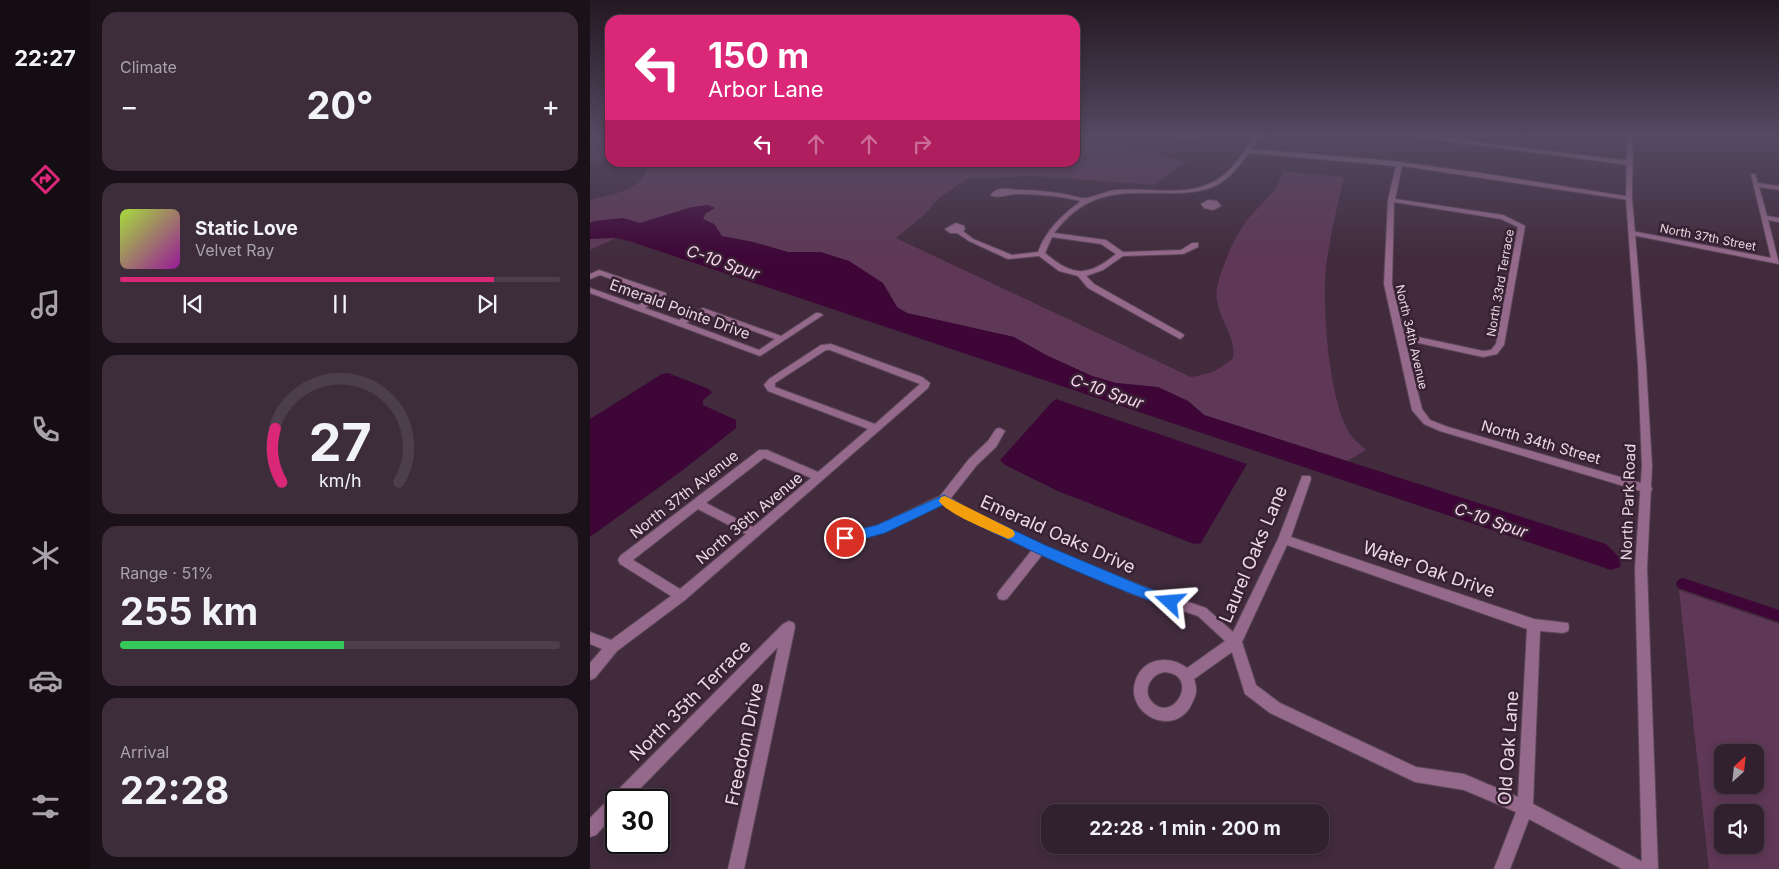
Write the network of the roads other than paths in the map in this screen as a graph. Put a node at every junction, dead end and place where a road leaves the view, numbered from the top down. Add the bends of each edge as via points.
1 (1224, 177) edge
2 (1396, 177) edge
3 (1480, 177) edge
4 (1629, 177) edge
5 (1753, 177) edge
6 (1756, 185) junction
7 (1779, 188) edge
8 (1190, 190) junction
9 (1008, 192) dead end
10 (1629, 198) junction
11 (1086, 200) junction
12 (1391, 200) junction
13 (1204, 203) dead end
14 (1765, 218) junction
15 (1779, 220) edge
16 (958, 231) dead end
17 (1632, 233) junction
18 (1049, 234) junction
19 (1195, 245) dead end
20 (1041, 254) junction
21 (1121, 254) junction
22 (1777, 262) edge
23 (1080, 274) junction
24 (590, 277) edge
25 (590, 290) edge
26 (638, 308) junction
27 (819, 315) dead end
28 (680, 323) junction
29 (1180, 336) dead end
30 (1399, 336) junction
31 (782, 339) junction
32 (1427, 422) joint
33 (875, 428) junction
34 (1000, 431) dead end
35 (820, 477) junction
36 (1306, 479) dead end
37 (1647, 489) junction
38 (944, 499) junction
39 (697, 504) junction
40 (755, 533) junction
41 (845, 538) dead end
42 (1284, 540) junction
43 (1040, 549) junction
44 (1003, 594) dead end
45 (681, 596) junction
46 (1534, 625) junction
47 (789, 627) joint
48 (1563, 627) dead end
49 (590, 638) edge
50 (1235, 642) junction
51 (612, 647) junction
52 (590, 673) edge
53 (1185, 677) dead end
54 (629, 789) edge
55 (1525, 808) junction
56 (605, 813) edge
57 (590, 829) edge
58 (736, 869) edge
59 (1502, 869) edge
60 (1639, 869) edge
61 (1650, 869) edge

1 - 8 street via 1208,186
2 - 12 street, North 34th Avenue
3 - 10 street
4 - 10 street, North Park Road
5 - 6 street
6 - 7 street
6 - 14 street
8 - 11 street via 1113,193
8 - 13 street
9 - 11 street via 1064,195
10 - 17 street, North Park Road
11 - 18 street
12 - 30 street, North 34th Avenue via 1388,284
12 - 30 street, North 33rd Terrace via 1503,218 1522,226 1500,345 1494,352 1482,354
14 - 15 street
14 - 22 street
16 - 20 street via 1011,257
17 - 22 street, North 37th Street
17 - 37 street, North Park Road
18 - 20 street
18 - 21 street via 1102,242
19 - 21 street via 1183,252
20 - 23 street via 1054,265
21 - 23 street via 1104,268
23 - 29 street via 1091,286
24 - 26 street via 599,272 663,295
25 - 26 street, Emerald Pointe Drive
26 - 28 street, Emerald Pointe Drive
27 - 31 street
28 - 31 street via 703,310
28 - 31 street, Emerald Pointe Drive via 760,353
30 - 32 street, North 34th Avenue via 1417,410
32 - 37 street, North 34th Street
33 - 33 street, North 36th Avenue via 925,383 824,346 769,386
33 - 35 street, North 36th Avenue
34 - 38 street
35 - 39 street, North 37th Avenue via 763,453
35 - 40 street, North 36th Avenue
36 - 42 street, Laurel Oaks Lane
37 - 61 street, North Park Road via 1641,568
38 - 41 street via 880,529
38 - 43 street, Emerald Oaks Drive via 963,512
39 - 40 street
39 - 45 street, North 37th Avenue via 624,560
40 - 45 street, North 36th Avenue
42 - 46 street, Water Oak Drive
42 - 50 street, Laurel Oaks Lane
43 - 44 street
43 - 50 street, Emerald Oaks Drive via 1138,591 1202,612
45 - 51 street, North 36th Avenue
46 - 48 street, Water Oak Drive
46 - 55 street, Old Oak Lane
47 - 54 street, North 35th Terrace
47 - 58 street, Freedom Drive
49 - 51 street
50 - 53 street, Laurel Oaks Lane
50 - 55 street via 1250,689 1275,708 1415,774 1464,782
51 - 52 street, North 36th Avenue
55 - 59 street, Old Oak Lane
55 - 60 street
56 - 57 street, North 35th Terrace

